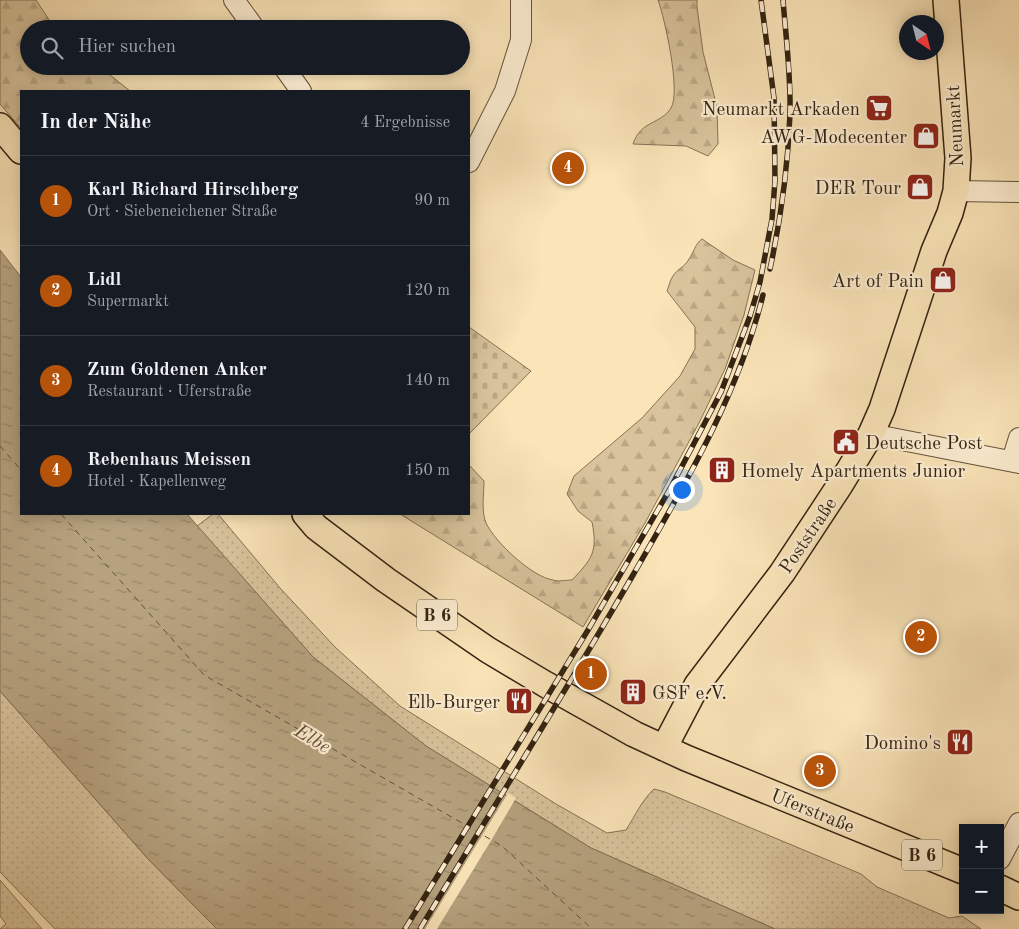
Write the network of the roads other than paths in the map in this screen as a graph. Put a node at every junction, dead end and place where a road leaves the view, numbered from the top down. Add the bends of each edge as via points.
1 (234, 0) edge
2 (521, 0) edge
3 (946, 0) edge
4 (248, 20) edge
5 (289, 75) edge
6 (300, 90) edge
7 (0, 126) edge
8 (20, 150) edge
9 (470, 160) edge
10 (956, 191) junction
11 (1019, 192) edge
12 (871, 434) junction
13 (1019, 438) edge
14 (1016, 462) edge
15 (306, 515) edge
16 (664, 748) junction
17 (1019, 823) edge
18 (1004, 851) edge
19 (959, 870) edge
20 (1004, 890) edge
21 (1019, 897) edge

1 - 4 street
2 - 9 street via 521,40 505,90
3 - 10 main road, Neumarkt via 958,158
5 - 6 street
7 - 8 main road
10 - 11 street
10 - 12 main road, Poststraße
12 - 14 street
12 - 16 main road, Poststraße via 782,573 697,686
13 - 14 street
15 - 16 main road, B 6 via 316,527 386,580 488,650
16 - 19 main road, Uferstraße / B 6
17 - 18 street
20 - 21 main road

